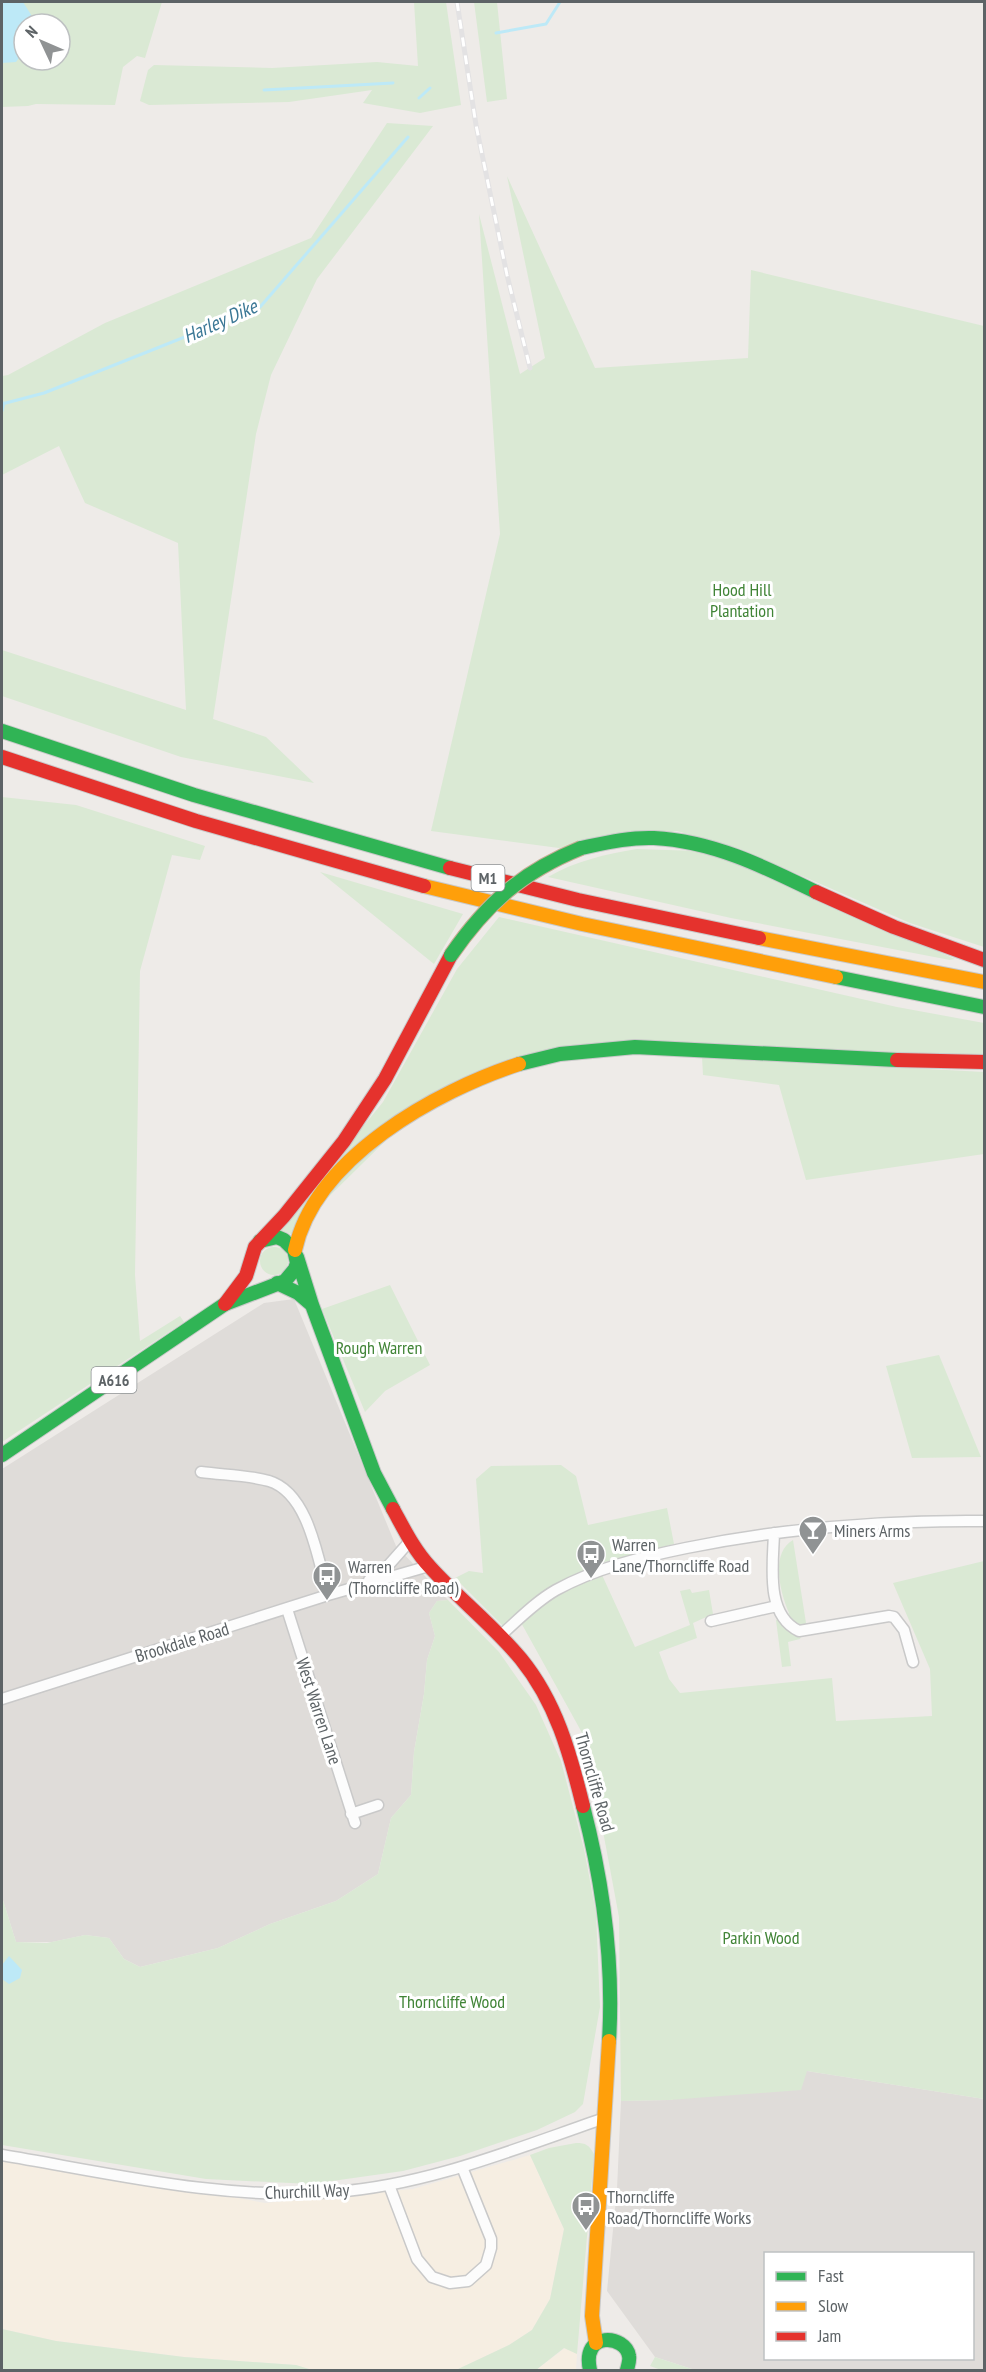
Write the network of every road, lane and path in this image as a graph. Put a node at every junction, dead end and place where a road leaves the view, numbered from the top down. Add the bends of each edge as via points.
1 (2, 731) edge
2 (2, 757) edge
3 (984, 960) edge
4 (984, 982) edge
5 (984, 1007) edge
6 (984, 1062) edge
7 (260, 1241) junction
8 (296, 1254) junction
9 (251, 1264) junction
10 (276, 1283) junction
11 (225, 1304) junction
12 (312, 1305) junction
13 (2, 1455) edge
14 (201, 1472) dead end
15 (984, 1521) edge
16 (774, 1533) junction
17 (410, 1541) junction
18 (429, 1566) junction
19 (362, 1585) junction
20 (328, 1595) junction
21 (777, 1606) junction
22 (286, 1609) junction
23 (711, 1621) dead end
24 (500, 1636) junction
25 (913, 1662) dead end
26 (2, 1699) edge
27 (378, 1805) dead end
28 (605, 2118) junction
29 (2, 2155) edge
30 (462, 2167) junction
31 (389, 2185) junction
32 (596, 2343) junction
33 (590, 2370) edge
34 (627, 2370) edge

1 - 4 main road, M1 via 197,796 521,887
2 - 5 main road, M1 via 323,860 468,897 692,949
3 - 7 main road, M1, bridge via 908,933 714,847 639,838 581,848 541,865 500,894 473,922 364,1112
6 - 8 main road via 635,1047 530,1059 475,1078 431,1100 379,1137 315,1199 300,1227
7 - 8 main road via 277,1237 290,1243
7 - 9 main road, A616 via 251,1254
8 - 10 main road, A616 via 291,1276
8 - 12 main road, Thorncliffe Road
9 - 10 main road via 259,1278
9 - 11 main road, A616 via 242,1284
10 - 11 main road, A616
10 - 12 main road
11 - 13 main road, A616
12 - 17 main road, Thorncliffe Road via 374,1473
14 - 20 street via 270,1482 292,1495 314,1545
15 - 16 street via 922,1521
16 - 21 street
16 - 24 street via 664,1553 598,1571 556,1590
17 - 18 main road, Thorncliffe Road
17 - 19 street, Brookdale Road via 386,1568
18 - 19 street, Brookdale Road
18 - 24 main road, Thorncliffe Road
19 - 20 street, Brookdale Road
20 - 22 street, Brookdale Road
21 - 23 street
21 - 25 street via 785,1623 799,1631 894,1617 904,1630
22 - 26 street, Brookdale Road
22 - 27 street, West Warren Lane via 353,1818
24 - 28 main road, Thorncliffe Road via 542,1689 561,1728 596,1856 608,1938 610,2028
28 - 30 street, Churchill Way
28 - 32 main road, Thorncliffe Road via 592,2316
29 - 31 street, Churchill Way via 193,2187 271,2195
30 - 31 street, Churchill Way
30 - 31 street via 491,2244 486,2265 468,2281 443,2282 424,2269
32 - 33 main road via 587,2359
32 - 34 main road via 611,2339 624,2345 630,2358

